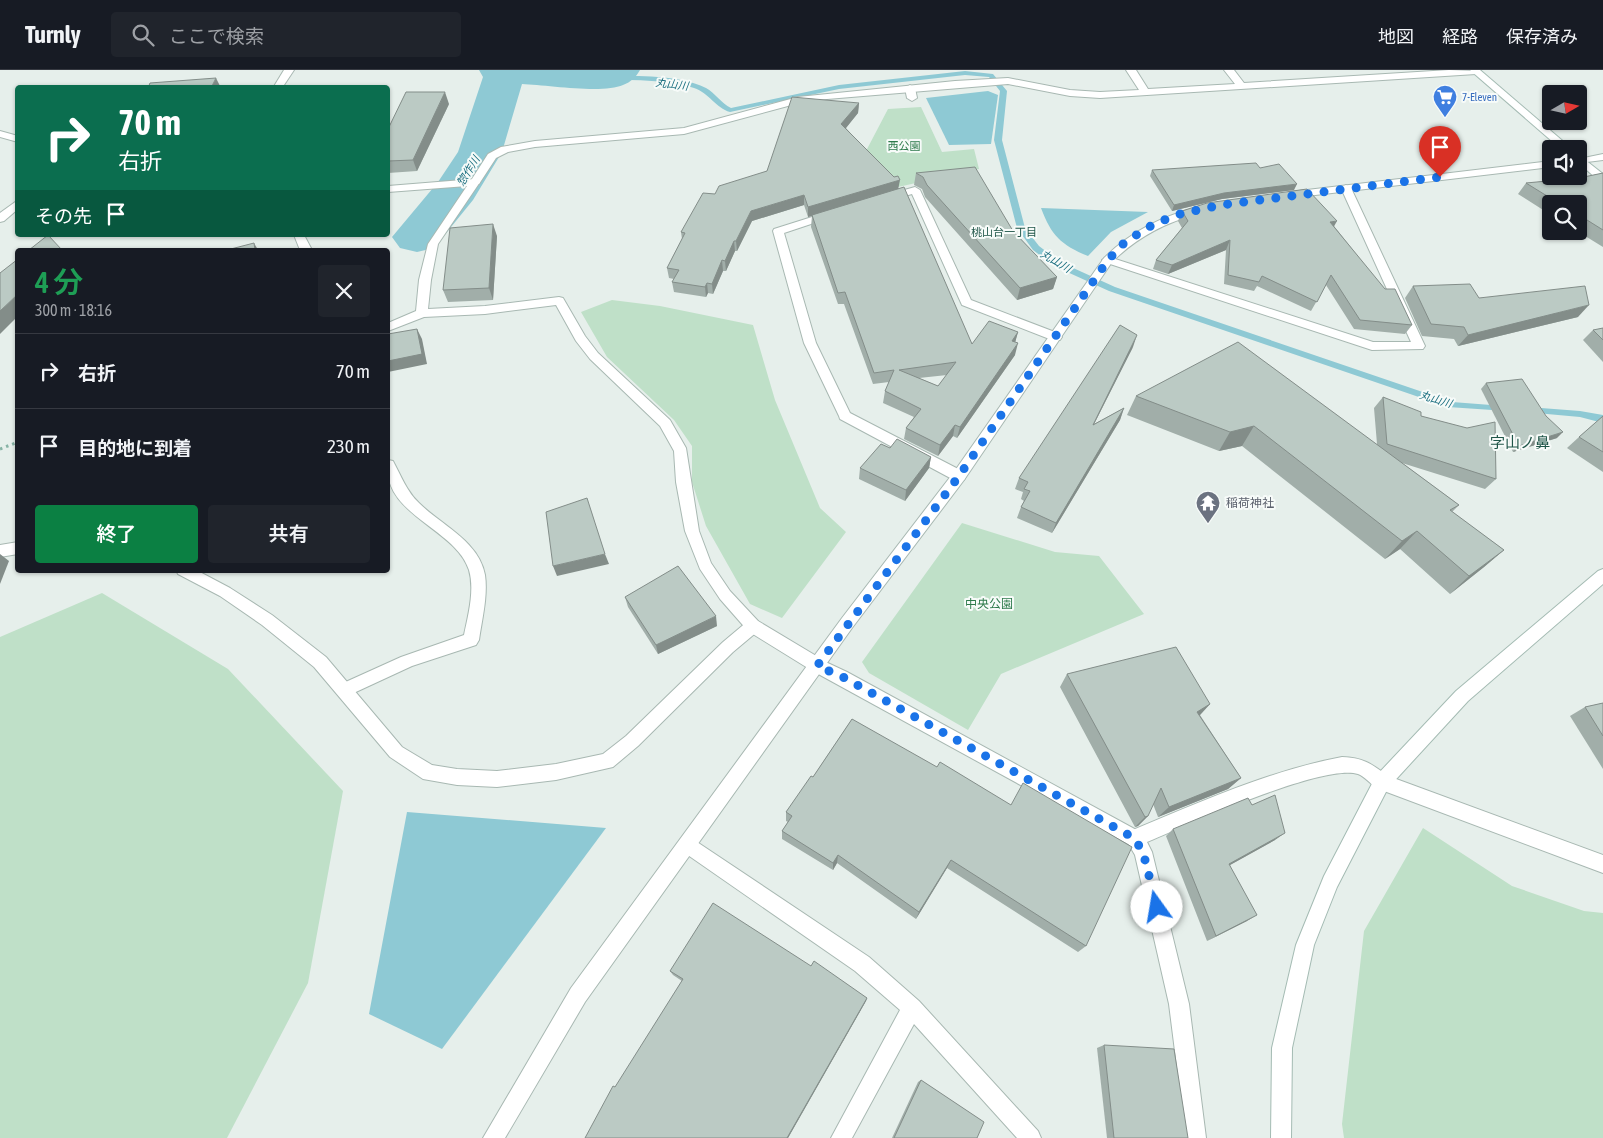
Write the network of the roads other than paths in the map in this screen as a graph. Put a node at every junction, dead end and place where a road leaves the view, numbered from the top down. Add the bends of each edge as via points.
1 (289, 70) edge
2 (1131, 70) edge
3 (1229, 70) edge
4 (1475, 71) edge
5 (279, 85) edge
6 (1241, 85) junction
7 (1145, 92) junction
8 (0, 134) edge
9 (15, 138) edge
10 (1557, 140) edge
11 (1603, 157) edge
12 (1587, 159) edge
13 (1542, 165) edge
14 (1587, 166) edge
15 (1603, 179) edge
16 (475, 182) junction
17 (390, 188) edge
18 (1346, 188) junction
19 (1279, 197) edge
20 (878, 200) edge
21 (15, 205) edge
22 (1213, 207) edge
23 (842, 211) edge
24 (0, 219) edge
25 (1108, 260) junction
26 (422, 313) junction
27 (390, 326) edge
28 (1056, 337) junction
29 (390, 468) edge
30 (959, 476) junction
31 (15, 548) edge
32 (0, 551) edge
33 (189, 573) edge
34 (1603, 576) edge
35 (753, 626) junction
36 (817, 666) junction
37 (345, 690) junction
38 (1382, 782) junction
39 (1134, 838) junction
40 (688, 845) junction
41 (1603, 864) edge
42 (912, 1008) junction
43 (493, 1138) edge
44 (841, 1138) edge
45 (1030, 1138) edge
46 (1196, 1138) edge
47 (1281, 1138) edge

1 - 5 street
2 - 7 street
3 - 6 street
4 - 6 street
4 - 10 street
6 - 7 street
7 - 16 street via 1085,94 1008,81 986,81 911,93 798,100 684,131 505,149 492,156
8 - 9 street
11 - 12 street
13 - 18 street
14 - 15 street
16 - 17 street
16 - 26 street via 433,244
18 - 19 street
18 - 25 street via 1419,346 1372,346
20 - 28 street via 915,190 966,302
21 - 24 street
22 - 25 street via 1154,224 1125,242
23 - 30 street via 778,230 810,343 845,416
25 - 28 street
26 - 27 street
26 - 35 street via 485,310 559,301 594,356 665,423 681,451 692,531 705,565 725,595
28 - 30 street
29 - 37 street via 413,506 454,539 477,570 477,605 471,640 369,676
30 - 36 street
31 - 32 street
33 - 37 street via 267,620 320,662
34 - 38 street via 1462,696
35 - 36 street
35 - 37 street via 607,761 556,772 497,779 429,773 396,752
36 - 39 street via 841,676
36 - 40 street
38 - 39 street via 1359,766 1342,765 1291,776
38 - 41 street
38 - 47 street via 1330,882 1304,945 1282,1048
39 - 46 street via 1143,852 1179,1004
40 - 42 street via 862,964
40 - 43 street via 578,995
42 - 44 street
42 - 45 street

